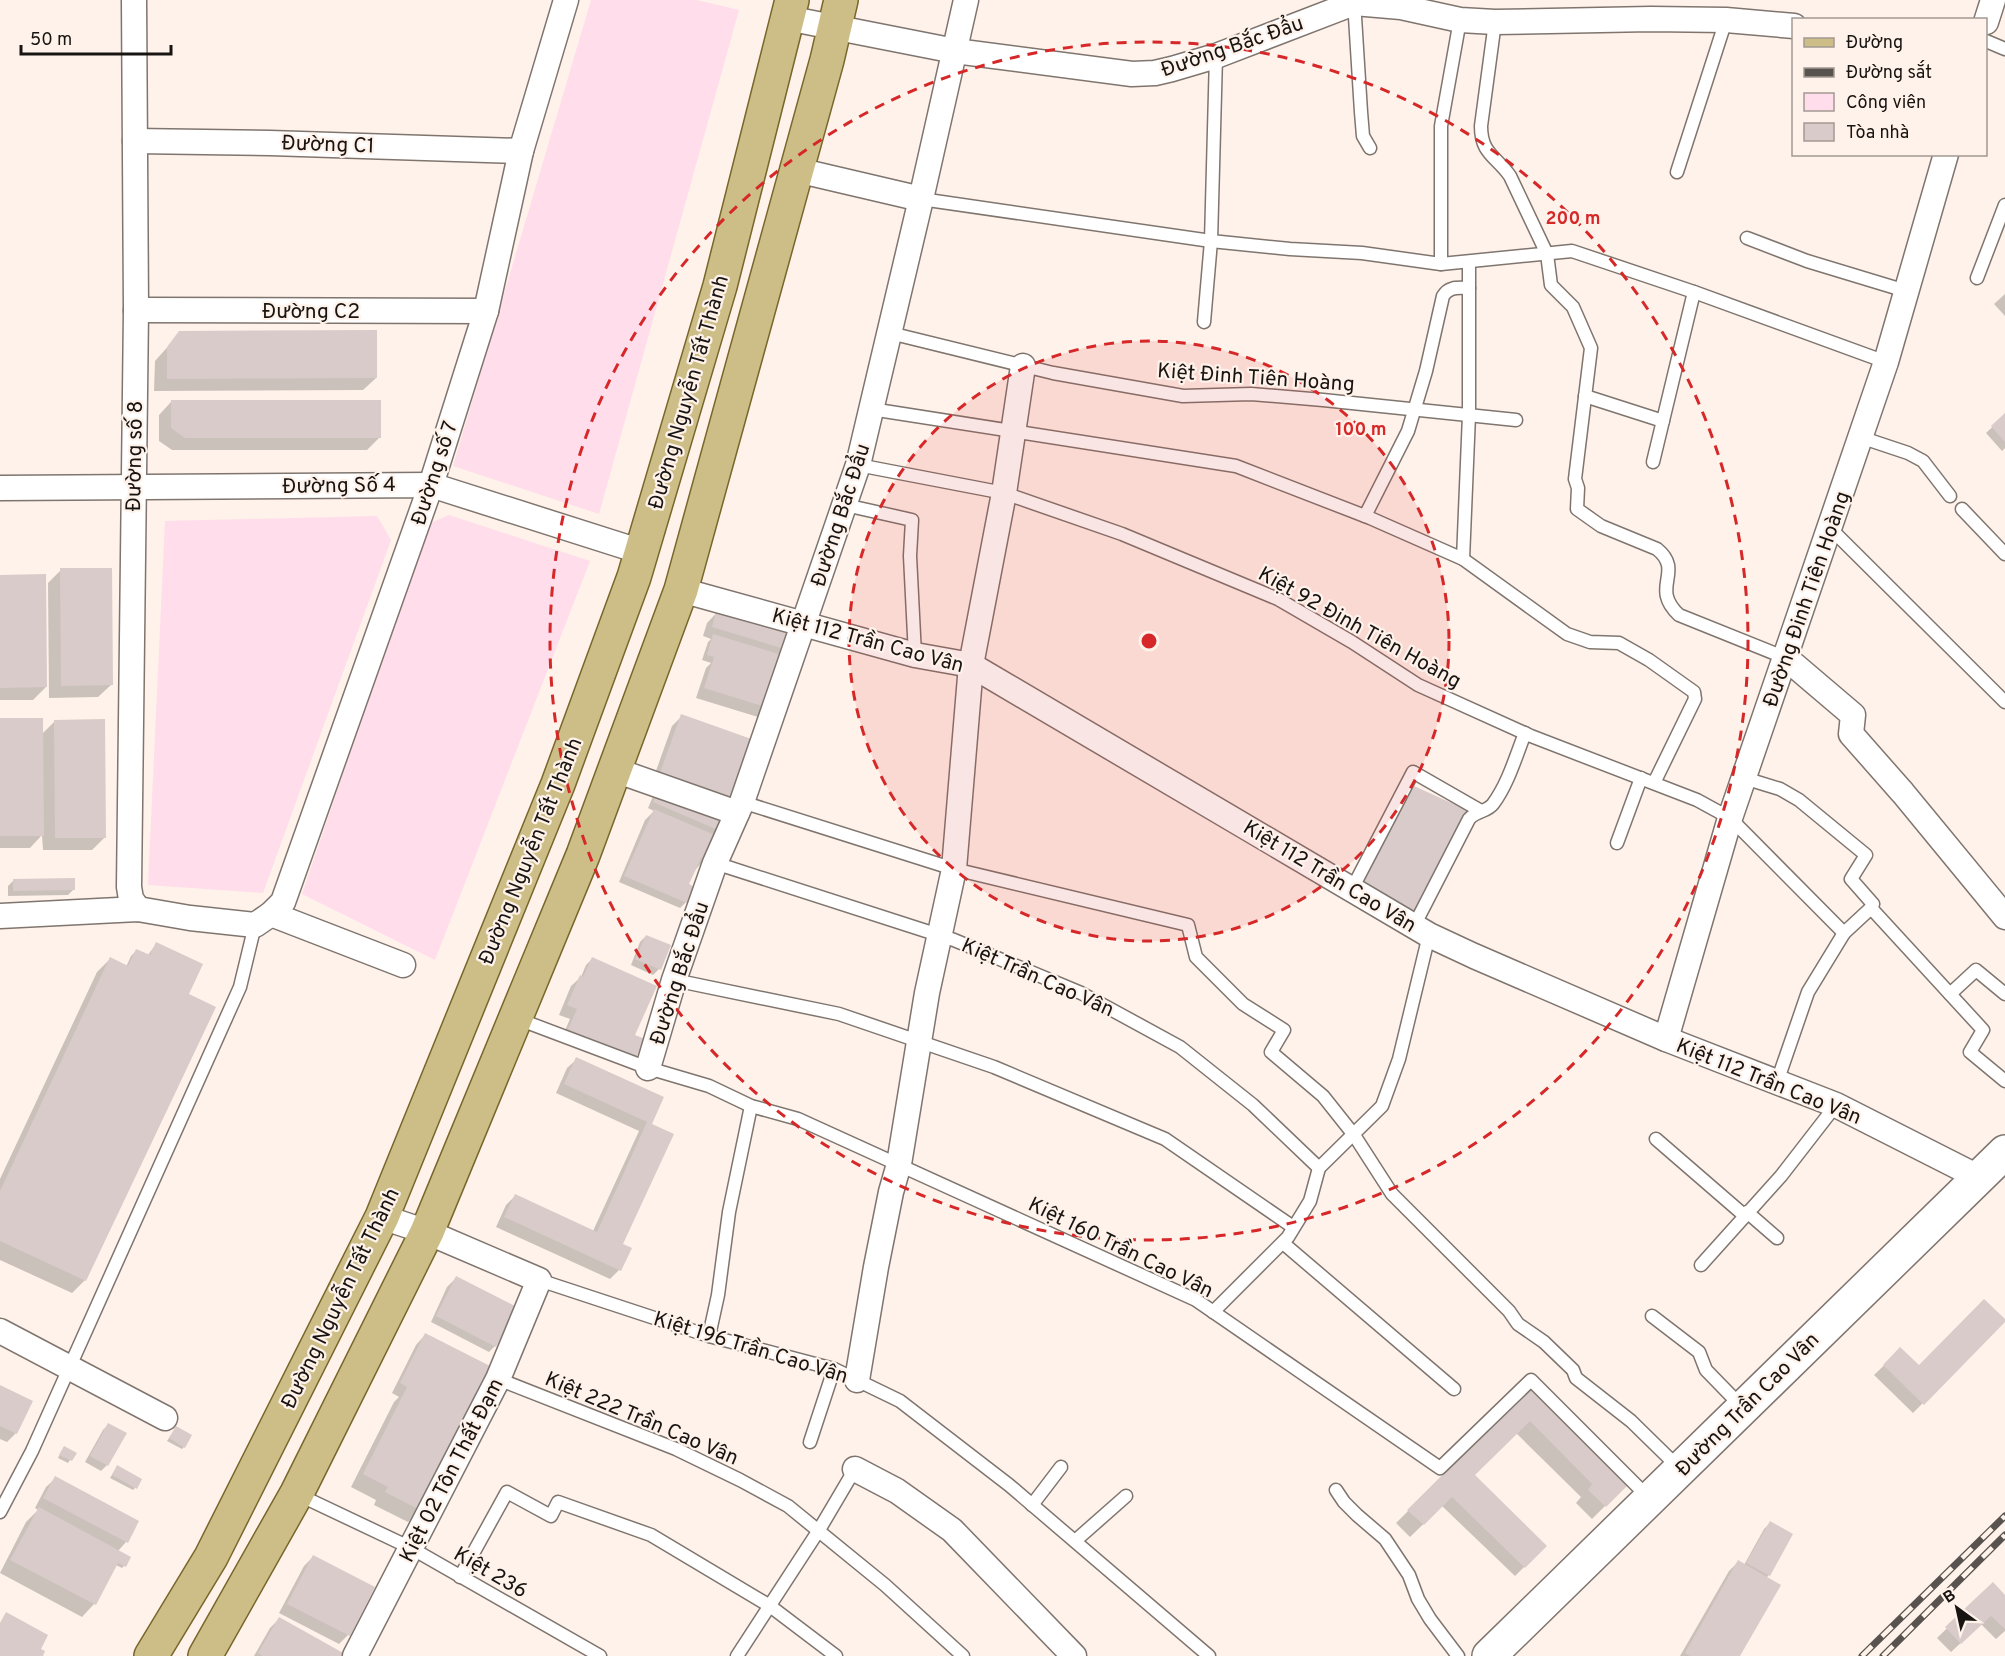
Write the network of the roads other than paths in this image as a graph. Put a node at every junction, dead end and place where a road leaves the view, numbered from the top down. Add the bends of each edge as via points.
1 (134, 0) edge
2 (566, 0) edge
3 (966, 0) edge
4 (1993, 0) edge
5 (1354, 2) edge
6 (1402, 4) edge
7 (790, 9) edge
8 (1651, 9) edge
9 (838, 14) edge
10 (1987, 19) edge
11 (1460, 20) junction
12 (1726, 20) junction
13 (1495, 22) junction
14 (1792, 26) edge
15 (1987, 41) edge
16 (2005, 50) edge
17 (955, 51) junction
18 (1216, 56) junction
19 (135, 141) junction
20 (1370, 148) dead end
21 (521, 151) junction
22 (1941, 156) edge
23 (796, 170) junction
24 (1677, 172) dead end
25 (921, 199) junction
26 (2005, 206) edge
27 (1747, 238) dead end
28 (1211, 241) junction
29 (1547, 254) junction
30 (1469, 262) junction
31 (1441, 264) junction
32 (1977, 278) dead end
33 (1469, 288) junction
34 (1906, 291) junction
35 (1694, 292) junction
36 (136, 310) junction
37 (486, 311) junction
38 (1204, 322) dead end
39 (890, 333) junction
40 (1886, 362) junction
41 (1023, 366) junction
42 (1585, 396) junction
43 (872, 409) junction
44 (1415, 409) junction
45 (1469, 415) junction
46 (1516, 420) dead end
47 (1663, 421) junction
48 (1014, 431) junction
49 (1860, 437) junction
50 (1653, 462) dead end
51 (858, 465) junction
52 (431, 485) junction
53 (134, 487) junction
54 (0, 488) edge
55 (1004, 493) junction
56 (1950, 496) dead end
57 (845, 505) junction
58 (1962, 510) dead end
59 (1365, 516) junction
60 (1830, 528) junction
61 (2005, 554) edge
62 (1463, 559) junction
63 (638, 565) junction
64 (681, 590) junction
65 (805, 624) junction
66 (915, 655) junction
67 (1786, 658) junction
68 (971, 665) junction
69 (2005, 702) edge
70 (1525, 733) junction
71 (615, 770) junction
72 (1641, 778) junction
73 (1744, 778) junction
74 (1654, 783) junction
75 (739, 807) junction
76 (1480, 810) junction
77 (1730, 818) junction
78 (1617, 843) dead end
79 (715, 863) junction
80 (954, 869) junction
81 (1352, 889) junction
82 (1871, 908) junction
83 (138, 909) junction
84 (0, 916) edge
85 (2005, 917) edge
86 (263, 920) junction
87 (1422, 930) junction
88 (1844, 933) junction
89 (938, 935) junction
90 (403, 965) dead end
91 (674, 980) junction
92 (1950, 994) junction
93 (2005, 994) edge
94 (516, 1018) junction
95 (1666, 1039) junction
96 (920, 1042) junction
97 (648, 1068) junction
98 (2005, 1081) edge
99 (1777, 1082) junction
100 (1836, 1105) junction
101 (751, 1106) junction
102 (1354, 1135) junction
103 (1656, 1139) dead end
104 (2005, 1152) edge
105 (899, 1164) junction
106 (1319, 1168) junction
107 (1978, 1177) junction
108 (1746, 1214) junction
109 (382, 1216) junction
110 (1293, 1227) junction
111 (427, 1232) junction
112 (1777, 1238) dead end
113 (1283, 1243) junction
114 (1701, 1265) dead end
115 (539, 1280) junction
116 (1213, 1312) junction
117 (1652, 1316) dead end
118 (0, 1331) edge
119 (709, 1336) junction
120 (70, 1367) junction
121 (834, 1369) junction
122 (498, 1379) junction
123 (857, 1380) junction
124 (1454, 1389) dead end
125 (1743, 1408) junction
126 (165, 1418) dead end
127 (810, 1442) dead end
128 (1061, 1467) dead end
129 (855, 1469) joint
130 (1681, 1470) junction
131 (1336, 1490) dead end
132 (297, 1493) junction
133 (1126, 1496) dead end
134 (1651, 1500) junction
135 (1032, 1505) junction
136 (0, 1512) edge
137 (819, 1530) junction
138 (1075, 1541) junction
139 (411, 1548) junction
140 (460, 1577) junction
141 (770, 1606) junction
142 (360, 1654) edge
143 (151, 1656) edge
144 (205, 1656) edge
145 (600, 1656) edge
146 (737, 1656) edge
147 (836, 1656) edge
148 (963, 1656) edge
149 (1074, 1656) edge
150 (1209, 1656) edge
151 (1458, 1656) edge
152 (1489, 1656) edge

1 - 19 street, Đường số 8
2 - 21 street, Đường số 7
3 - 17 street, Đường Bắc Đẩu
4 - 10 street
5 - 6 street, Đường Bắc Đẩu
5 - 18 street, Đường Bắc Đẩu
5 - 20 lane via 1360,112 1363,136
6 - 11 street, Đường Bắc Đẩu
7 - 9 street, Đường Bắc Đẩu
7 - 63 main road, Đường Nguyễn Tất Thành via 720,286
8 - 12 street, Đường Bắc Đẩu
8 - 13 street, Đường Bắc Đẩu
9 - 17 street, Đường Bắc Đẩu
9 - 23 main road
11 - 13 street, Đường Bắc Đẩu
11 - 31 lane via 1441,126
12 - 14 street, Đường Bắc Đẩu
12 - 24 lane
13 - 29 lane via 1481,138 1485,150 1510,176
15 - 16 lane
17 - 18 street, Đường Bắc Đẩu via 1132,74 1155,73
17 - 25 street, Đường Bắc Đẩu
18 - 28 lane
19 - 21 street, Đường C1
19 - 36 street, Đường số 8
21 - 37 street, Đường số 7
22 - 34 street, Đường Đinh Tiên Hoàng
23 - 25 street
23 - 64 main road
25 - 28 lane
25 - 39 street, Đường Bắc Đẩu
26 - 32 lane
27 - 34 lane
28 - 31 lane via 1362,253
28 - 38 lane
29 - 30 lane
29 - 35 lane via 1572,251
29 - 42 lane via 1551,285 1573,307 1591,348
30 - 31 lane
30 - 33 lane
33 - 44 lane via 1451,288 1443,296
33 - 45 lane
34 - 40 street, Đường Đinh Tiên Hoàng
35 - 40 lane
35 - 47 lane
36 - 37 street, Đường C2
36 - 53 street, Đường số 8
37 - 52 street, Đường số 7
39 - 41 lane, Kiệt Đinh Tiên Hoàng
39 - 43 street, Đường Bắc Đẩu
40 - 49 street, Đường Đinh Tiên Hoàng
41 - 44 lane, Kiệt Đinh Tiên Hoàng via 1183,396 1251,394
41 - 48 street
42 - 47 lane
42 - 67 lane via 1575,479 1577,509 1601,526 1663,554 1669,568 1667,602 1679,615
43 - 48 lane
43 - 51 street, Đường Bắc Đẩu
44 - 45 lane, Kiệt Đinh Tiên Hoàng
44 - 59 lane via 1400,449
45 - 46 lane, Kiệt Đinh Tiên Hoàng
45 - 62 lane
47 - 50 lane
48 - 55 street
48 - 59 lane via 1236,466
49 - 56 lane via 1916,456
49 - 60 street, Đường Đinh Tiên Hoàng
51 - 55 lane, Kiệt 92 Đinh Tiên Hoàng
51 - 57 street, Đường Bắc Đẩu
52 - 53 street, Đường Số 4
52 - 63 street, Đường Số 4
52 - 86 street, Đường số 7 via 287,893
53 - 54 street
53 - 83 street, Đường số 8 via 129,887
55 - 68 street
55 - 70 lane, Kiệt 92 Đinh Tiên Hoàng via 1122,534 1278,599 1418,685
57 - 65 street, Đường Bắc Đẩu
57 - 66 lane via 912,520
58 - 61 lane
59 - 62 lane
60 - 67 street, Đường Đinh Tiên Hoàng
60 - 69 lane
62 - 74 lane via 1567,634 1590,642 1619,643 1694,692 1695,699
63 - 64 main road
63 - 109 main road, Đường Nguyễn Tất Thành via 558,784
64 - 65 street, Kiệt 112 Trần Cao Vân
64 - 71 main road
65 - 66 street, Kiệt 112 Trần Cao Vân
65 - 75 street, Đường Bắc Đẩu
66 - 68 street, Kiệt 112 Trần Cao Vân
67 - 73 street, Đường Đinh Tiên Hoàng
67 - 85 street via 1853,715 1851,735
68 - 80 street
68 - 81 street, Kiệt 112 Trần Cao Vân
70 - 72 lane, Kiệt 92 Đinh Tiên Hoàng
70 - 76 lane via 1495,801 1491,807
71 - 75 street
71 - 94 main road
72 - 74 lane, Kiệt 92 Đinh Tiên Hoàng
72 - 78 lane
73 - 77 street, Đường Đinh Tiên Hoàng
73 - 82 lane via 1780,789 1799,800 1866,855 1851,879 1874,904
74 - 77 lane, Kiệt 92 Đinh Tiên Hoàng
75 - 79 street, Đường Bắc Đẩu
75 - 80 lane
76 - 81 lane via 1413,772
76 - 87 lane via 1469,819
77 - 88 lane, Kiệt 92 Đinh Tiên Hoàng
77 - 95 street, Đường Đinh Tiên Hoàng
79 - 89 lane, Kiệt Trần Cao Vân
79 - 91 street, Đường Bắc Đẩu
80 - 89 street
80 - 102 lane via 1188,925 1196,957 1243,1004 1284,1030 1271,1052 1323,1096
81 - 87 street, Kiệt 112 Trần Cao Vân
82 - 88 lane
82 - 92 lane
83 - 84 street
83 - 86 street via 190,918
86 - 90 street
86 - 120 lane via 240,987
87 - 95 street, Kiệt 112 Trần Cao Vân
87 - 102 lane via 1399,1059 1382,1106
88 - 99 lane via 1808,992
89 - 96 street
89 - 106 lane, Kiệt Trần Cao Vân via 1081,993 1180,1047 1253,1105
91 - 96 lane via 839,1014
91 - 97 street, Đường Bắc Đẩu
92 - 93 lane via 1976,970
92 - 98 lane via 1983,1030 1970,1052
94 - 97 lane, Kiệt 160 Trần Cao Vân
94 - 111 main road
95 - 99 street, Kiệt 112 Trần Cao Vân
96 - 105 street
96 - 110 lane via 994,1066 1165,1139
97 - 101 lane, Kiệt 160 Trần Cao Vân via 709,1086
99 - 100 street, Kiệt 112 Trần Cao Vân
100 - 107 street, Kiệt 112 Trần Cao Vân
100 - 108 lane
101 - 105 lane, Kiệt 160 Trần Cao Vân via 798,1119
101 - 119 lane
102 - 106 lane
102 - 130 lane via 1392,1194 1518,1324 1544,1342 1573,1370 1576,1378 1631,1420
103 - 108 lane
104 - 107 main road, Đường Trần Cao Vân
105 - 116 lane, Kiệt 160 Trần Cao Vân via 1196,1300
105 - 123 street
106 - 110 lane via 1310,1201
107 - 125 main road, Đường Trần Cao Vân
108 - 112 lane
108 - 114 lane
109 - 111 street, Kiệt 196 Trần Cao Vân
109 - 143 main road, Đường Nguyễn Tất Thành via 211,1557
110 - 113 lane
111 - 115 street, Kiệt 196 Trần Cao Vân
111 - 132 main road
113 - 116 lane
113 - 124 lane
115 - 119 lane, Kiệt 196 Trần Cao Vân
115 - 122 street, Kiệt 02 Tôn Thất Đạm
116 - 134 lane, Kiệt 160 Trần Cao Vân via 1440,1468 1531,1380
117 - 125 lane via 1699,1352 1706,1370
118 - 120 street
119 - 121 lane, Kiệt 196 Trần Cao Vân
120 - 126 street
120 - 136 lane
121 - 123 lane, Kiệt 196 Trần Cao Vân
121 - 127 lane
122 - 137 lane, Kiệt 222 Trần Cao Vân via 676,1449 788,1506
122 - 139 street, Kiệt 02 Tôn Thất Đạm
123 - 135 lane, Kiệt 196 Trần Cao Vân via 900,1401
125 - 130 main road, Đường Trần Cao Vân
128 - 135 lane
129 - 137 lane
129 - 149 street via 897,1491 952,1530
130 - 134 main road, Đường Trần Cao Vân
131 - 151 lane via 1385,1539 1409,1575 1430,1619
132 - 139 lane, Kiệt 236
132 - 144 main road
133 - 138 lane
134 - 152 main road, Đường Trần Cao Vân
135 - 138 lane, Kiệt 196 Trần Cao Vân
137 - 141 lane
137 - 148 lane, Kiệt 222 Trần Cao Vân
138 - 150 lane, Kiệt 196 Trần Cao Vân
139 - 140 lane, Kiệt 236
139 - 142 street, Kiệt 02 Tôn Thất Đạm
140 - 141 lane via 507,1492 550,1516 558,1502 651,1535
140 - 145 lane, Kiệt 236
141 - 146 lane
141 - 147 lane

